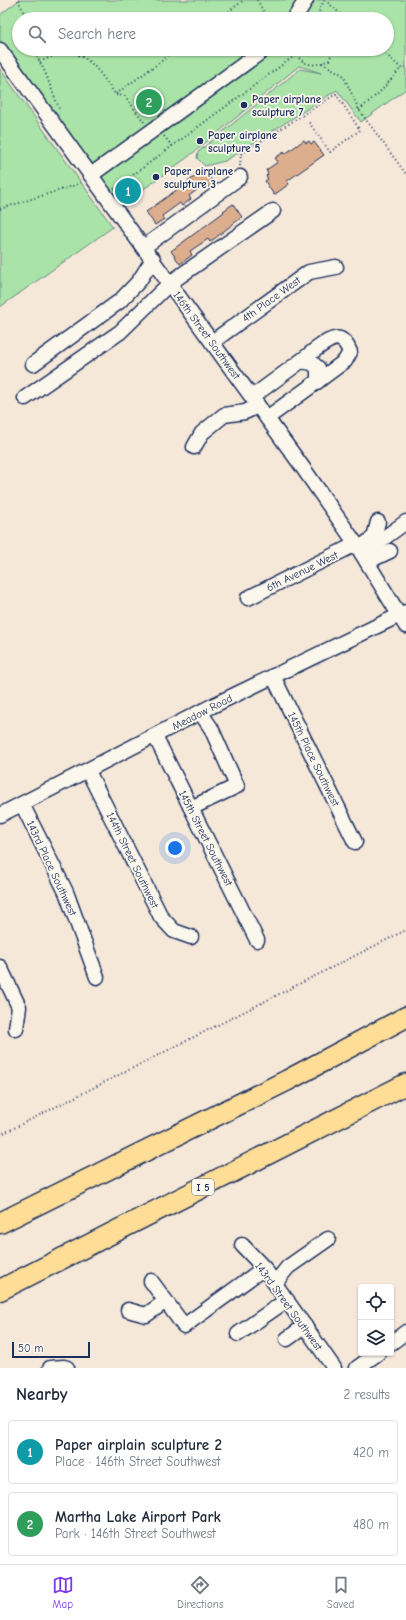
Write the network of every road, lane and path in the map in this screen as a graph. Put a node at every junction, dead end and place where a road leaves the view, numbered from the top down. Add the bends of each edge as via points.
1 (25, 0) edge
2 (244, 0) edge
3 (257, 0) edge
4 (306, 0) edge
5 (324, 0) edge
6 (19, 1) edge
7 (24, 12) edge
8 (228, 12) edge
9 (264, 12) edge
10 (298, 12) edge
11 (319, 12) edge
12 (338, 12) edge
13 (0, 50) edge
14 (36, 56) edge
15 (54, 56) edge
16 (80, 56) edge
17 (169, 56) edge
18 (254, 56) edge
19 (294, 56) edge
20 (296, 56) edge
21 (330, 56) edge
22 (388, 56) edge
23 (40, 62) junction
24 (322, 63) junction
25 (406, 67) edge
26 (401, 68) junction
27 (116, 95) junction
28 (359, 110) junction
29 (61, 114) dead end
30 (308, 121) dead end
31 (157, 127) junction
32 (172, 146) junction
33 (406, 174) edge
34 (91, 175) junction
35 (240, 177) joint
36 (105, 194) junction
37 (0, 209) edge
38 (273, 211) dead end
39 (144, 247) junction
40 (153, 259) junction
41 (336, 267) dead end
42 (170, 283) junction
43 (212, 342) junction
44 (301, 361) junction
45 (33, 364) dead end
46 (318, 382) junction
47 (25, 398) dead end
48 (255, 402) junction
49 (267, 418) junction
50 (194, 447) dead end
51 (378, 522) dead end
52 (406, 522) edge
53 (390, 551) dead end
54 (361, 552) junction
55 (248, 598) dead end
56 (404, 617) edge
57 (274, 676) junction
58 (200, 712) junction
59 (155, 736) junction
60 (88, 771) junction
61 (22, 804) junction
62 (191, 808) junction
63 (0, 815) edge
64 (355, 842) dead end
65 (406, 930) edge
66 (191, 937) dead end
67 (257, 940) dead end
68 (0, 967) edge
69 (97, 977) dead end
70 (406, 1017) edge
71 (16, 1029) dead end
72 (406, 1084) edge
73 (0, 1135) edge
74 (0, 1223) edge
75 (328, 1239) dead end
76 (242, 1245) dead end
77 (264, 1268) junction
78 (151, 1281) dead end
79 (275, 1283) junction
80 (0, 1290) edge
81 (288, 1300) junction
82 (166, 1301) junction
83 (128, 1310) dead end
84 (305, 1326) junction
85 (406, 1332) edge
86 (238, 1334) dead end
87 (287, 1340) dead end
88 (394, 1341) edge
89 (374, 1356) edge
90 (50, 1368) edge
91 (67, 1368) edge
92 (334, 1368) edge
93 (357, 1368) edge

1 - 6 path
2 - 8 path
3 - 9 path
4 - 10 street
5 - 11 path
5 - 12 path
6 - 7 path
13 - 34 street, 146th Street Southwest
14 - 23 path
15 - 23 path
16 - 27 path via 92,64
17 - 27 path
18 - 31 street
19 - 32 path
20 - 24 path via 304,63
21 - 24 path
22 - 26 path
23 - 29 path
24 - 28 path via 343,75
25 - 26 path
26 - 28 path via 380,92
27 - 31 path via 125,96 145,124 150,119
28 - 33 path
30 - 35 path via 330,152 360,130 336,94 241,154
31 - 32 path
31 - 34 street
32 - 36 path
34 - 36 street, 146th Street Southwest
34 - 37 path via 76,185
35 - 39 street
36 - 39 street, 146th Street Southwest
38 - 42 street
39 - 40 street, 146th Street Southwest
40 - 42 street, 146th Street Southwest
40 - 45 street via 139,281 120,301
41 - 43 street, 4th Place West via 309,272
42 - 43 street, 146th Street Southwest
42 - 47 street via 120,332
43 - 48 street, 146th Street Southwest
44 - 46 street via 312,363 318,368
44 - 46 street via 332,338 340,338 346,344 350,352 345,362
44 - 48 street
46 - 49 street
48 - 49 street, 146th Street Southwest
48 - 50 street via 245,412 224,415 202,433
49 - 54 street, 146th Street Southwest
51 - 54 street via 374,537
52 - 54 street
53 - 54 street
54 - 55 street, 6th Avenue West
54 - 56 street, 146th Street Southwest
56 - 57 street, Meadow Road
57 - 58 street, Meadow Road
57 - 64 street, 145th Place Southwest
58 - 59 street, Meadow Road
58 - 62 street via 211,728 238,786
59 - 60 street, Meadow Road
59 - 62 street, 145th Street Southwest
60 - 61 street, Meadow Road
60 - 66 street, 144th Street Southwest via 161,918 174,930
61 - 63 street, Meadow Road
61 - 69 street, 143rd Place Southwest via 66,892
62 - 67 street, 145th Street Southwest
65 - 73 path
68 - 71 street via 19,1007
70 - 74 highway via 288,1080
72 - 80 highway, I 5
75 - 79 street via 288,1268
76 - 77 street, 143rd Street Southwest
77 - 79 street, 143rd Street Southwest
77 - 82 street via 184,1326
78 - 82 street
79 - 81 street, 143rd Street Southwest
81 - 84 street, 143rd Street Southwest
81 - 86 street
82 - 83 street via 146,1315
84 - 87 street
84 - 92 street, 143rd Street Southwest
85 - 88 street
89 - 93 street
90 - 91 street

